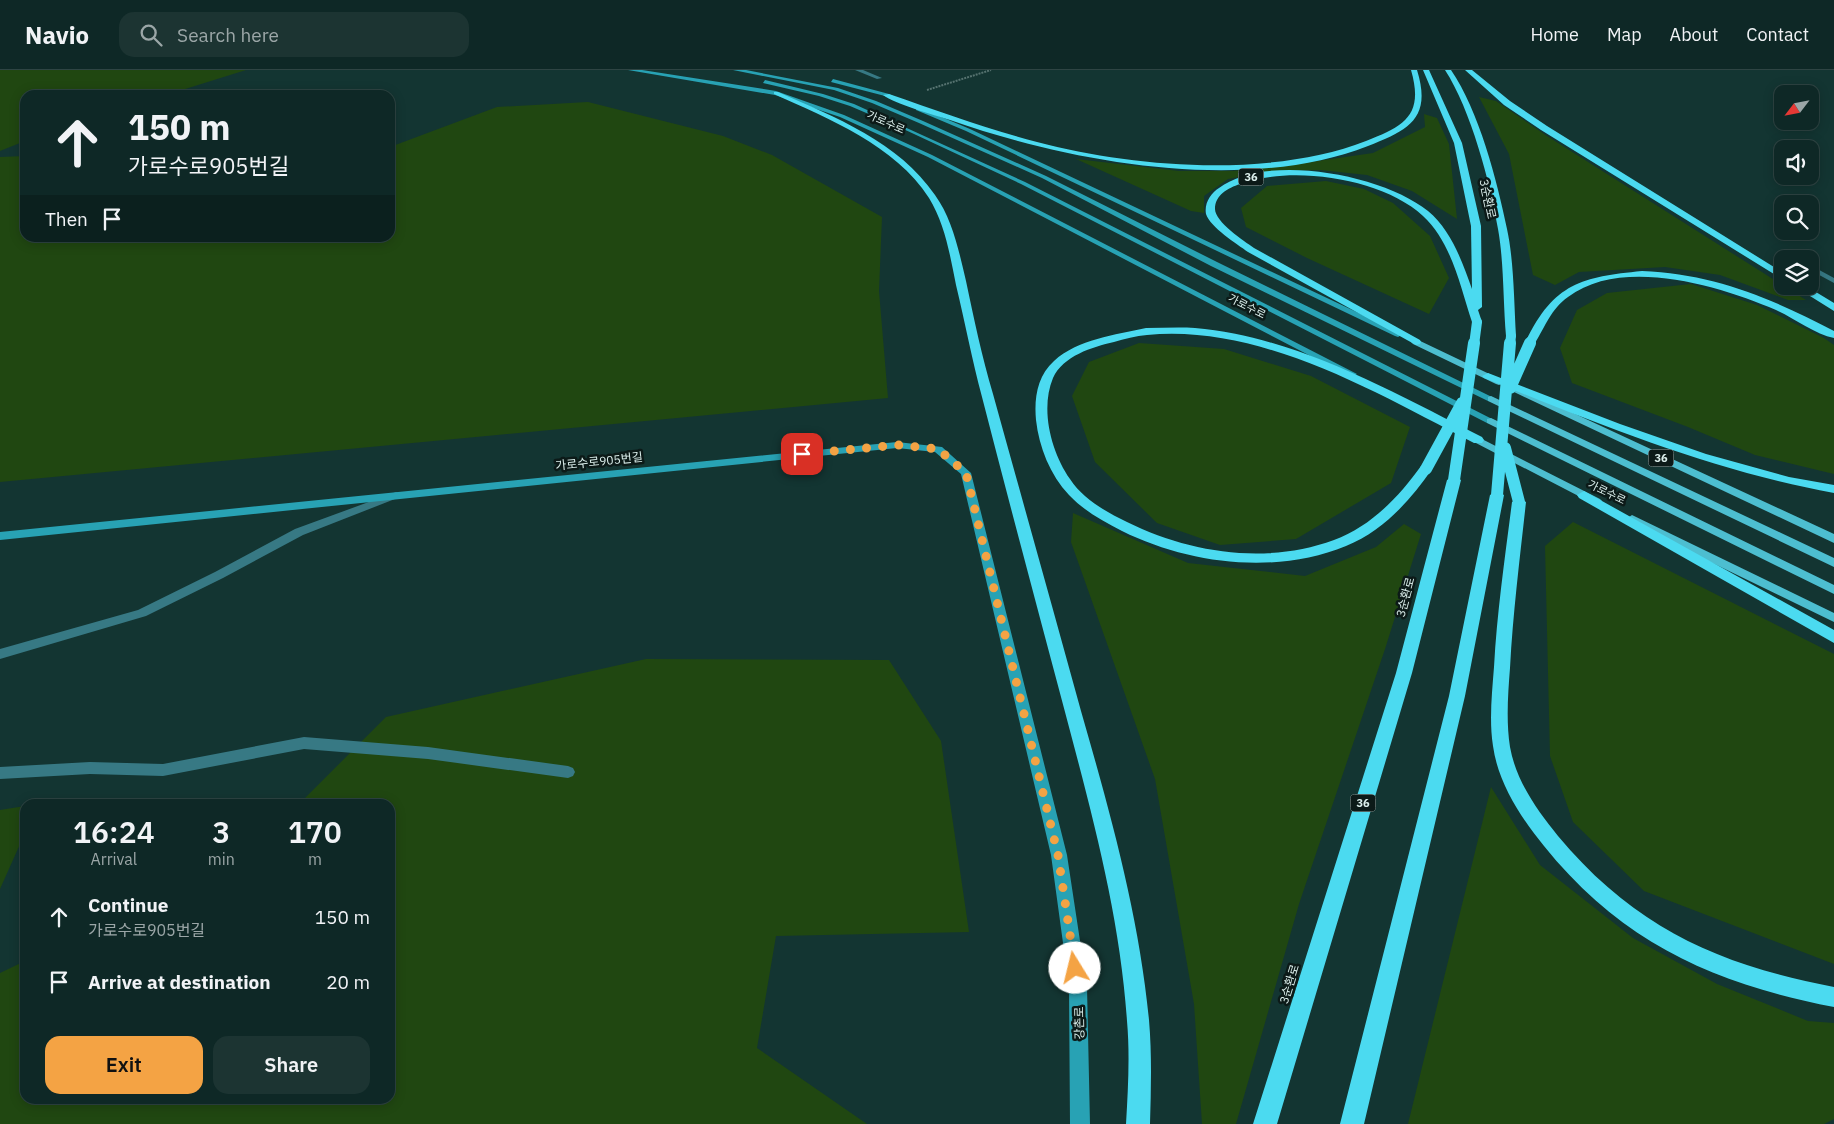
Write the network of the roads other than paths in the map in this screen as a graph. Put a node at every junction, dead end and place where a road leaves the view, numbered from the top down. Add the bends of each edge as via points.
1 (631, 70) edge
2 (736, 70) edge
3 (774, 70) edge
4 (858, 70) edge
5 (1414, 70) edge
6 (1426, 70) edge
7 (1448, 70) edge
8 (1468, 70) edge
9 (657, 74) junction
10 (711, 75) dead end
11 (880, 78) dead end
12 (776, 93) junction
13 (887, 95) junction
14 (1774, 271) edge
15 (1819, 272) edge
16 (1834, 281) edge
17 (1813, 295) edge
18 (1834, 308) edge
19 (1477, 322) junction
20 (1834, 335) edge
21 (1416, 342) junction
22 (1488, 376) junction
23 (1466, 395) junction
24 (1505, 401) junction
25 (1502, 436) junction
26 (1478, 440) junction
27 (898, 445) joint
28 (1834, 489) edge
29 (396, 495) junction
30 (1584, 495) junction
31 (0, 536) edge
32 (1834, 539) edge
33 (1834, 563) edge
34 (1834, 590) edge
35 (1834, 618) edge
36 (1834, 637) edge
37 (0, 654) edge
38 (568, 772) dead end
39 (0, 773) edge
40 (1834, 997) edge
41 (1080, 1124) edge
42 (1138, 1124) edge
43 (1265, 1124) edge
44 (1352, 1124) edge

1 - 9 main road, 가로수로
2 - 33 main road, 가로수로 via 806,82 874,102 1044,177 1214,264
3 - 13 main road, 가로수로
4 - 11 street
5 - 13 highway via 1419,101 1413,117 1396,131 1333,154 1241,165 1139,163 1060,150 997,134
6 - 19 highway, 3순환로 via 1458,143 1476,226
7 - 24 highway, 3순환로, bridge via 1482,146 1503,230 1511,336
8 - 14 highway via 1544,128
9 - 10 main road
9 - 12 main road, 가로수로
12 - 26 main road, 가로수로 via 842,116 930,156
12 - 34 main road, 가로수로 via 731,78 821,95 901,126 1023,183 1491,421
12 - 42 highway via 850,129 897,159 926,188 947,224 986,390 1099,804 1119,895 1140,1052
13 - 21 main road, 가로수로 via 968,130
15 - 16 street
17 - 18 highway
19 - 21 highway, 36 via 1461,272 1442,233 1426,213 1402,198 1358,182 1303,174 1250,178 1215,195 1211,201 1211,215 1237,241
19 - 23 highway, 3순환로 / 36, bridge
20 - 24 highway, bridge via 1776,305 1722,285 1684,277 1641,274 1604,279 1577,287 1549,310 1531,341
21 - 22 main road, 36
22 - 28 highway via 1701,458 1763,476
22 - 32 main road, 36
23 - 26 highway, bridge via 1426,469 1402,500 1363,531 1341,542 1287,556 1233,557 1191,551 1126,529 1092,509 1072,491 1052,460 1041,413 1042,393 1052,370 1072,353 1119,335 1148,331 1198,332 1259,344 1328,368 1374,388
23 - 43 highway, 3순환로 / 36, bridge via 1454,480 1404,673
24 - 25 highway, 3순환로, bridge
25 - 40 highway, bridge via 1519,502 1503,637 1500,736 1512,780 1530,814 1583,879 1609,903 1649,931 1731,972 1772,985
25 - 44 highway, 3순환로, bridge via 1497,495 1457,696
26 - 30 main road, 가로수로
27 - 29 main road, 가로수로905번길
27 - 41 main road, 강촌로 via 938,449 966,473 1058,855 1078,987
29 - 31 main road, 가로수로905번길
29 - 37 street via 299,532 142,613
30 - 35 main road, 가로수로
30 - 36 highway
38 - 39 street via 428,753 304,743 163,770 90,768

